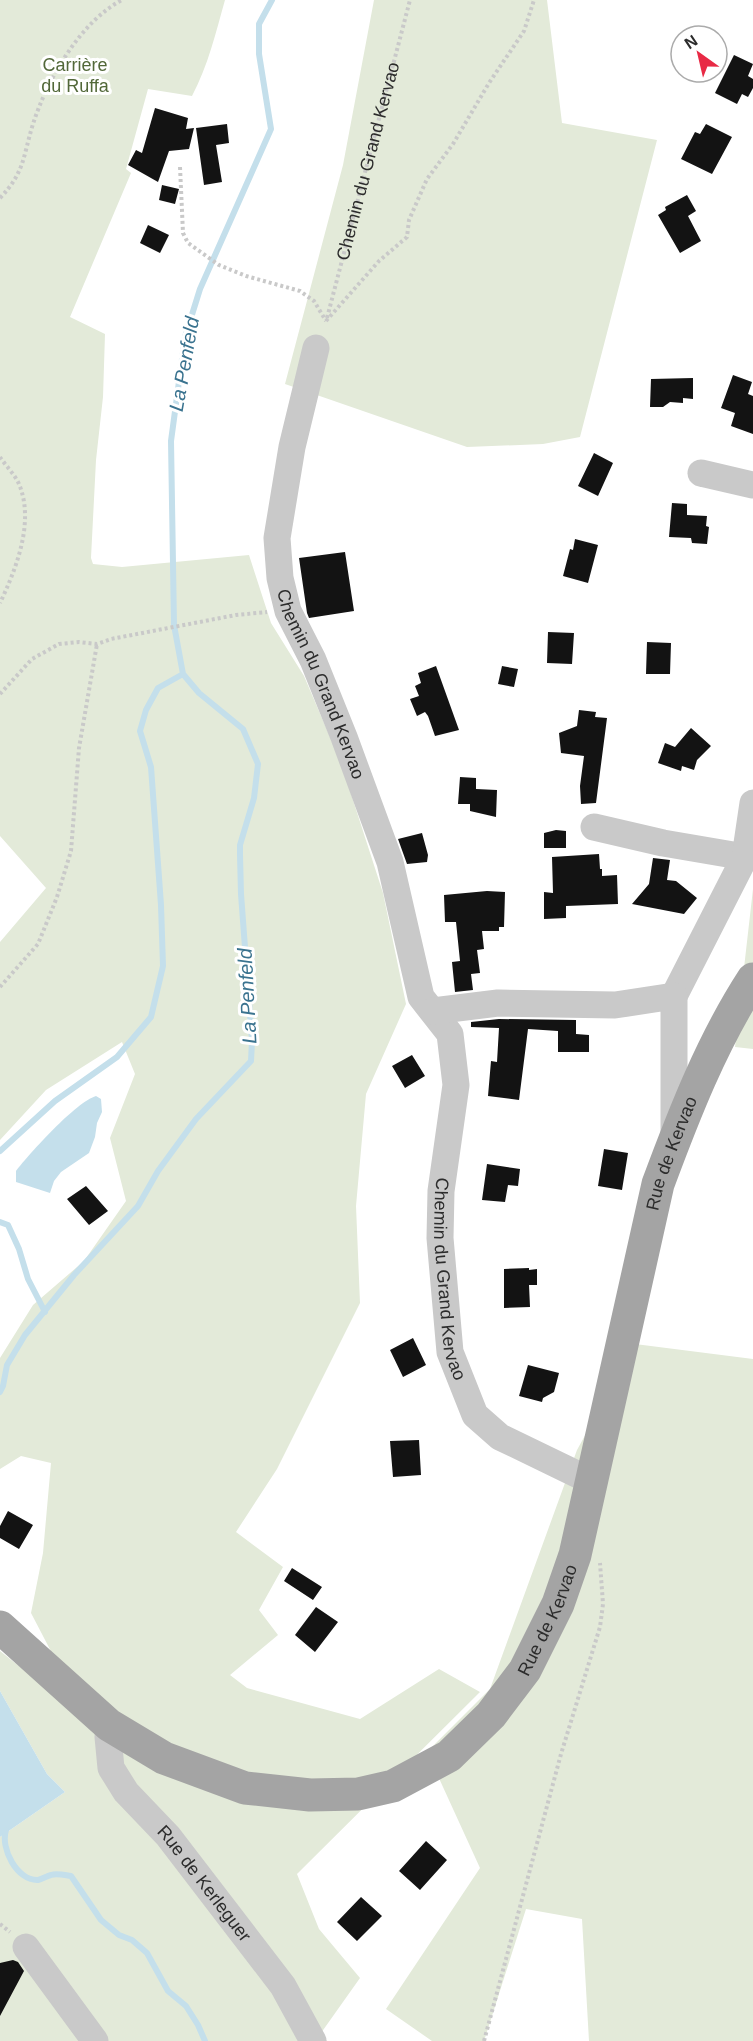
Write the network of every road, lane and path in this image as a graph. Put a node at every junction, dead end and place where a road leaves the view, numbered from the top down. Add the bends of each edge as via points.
1 (122, 0) edge
2 (410, 0) edge
3 (534, 0) edge
4 (180, 167) dead end
5 (0, 198) edge
6 (326, 321) junction
7 (316, 348) dead end
8 (0, 457) edge
9 (701, 473) dead end
10 (753, 485) edge
11 (0, 603) edge
12 (288, 611) junction
13 (97, 644) junction
14 (0, 694) edge
15 (753, 803) edge
16 (594, 827) dead end
17 (745, 857) junction
18 (753, 979) edge
19 (0, 987) edge
20 (674, 996) junction
21 (433, 1011) junction
22 (674, 1141) junction
23 (591, 1481) junction
24 (600, 1557) dead end
25 (0, 1627) edge
26 (109, 1725) junction
27 (26, 1947) dead end
28 (95, 2041) edge
29 (314, 2041) edge
30 (484, 2041) edge

1 - 5 path via 96,19 55,74 33,123 19,174
2 - 6 path, Chemin du Grand Kervao
3 - 6 path via 524,31 427,179 408,220 407,237 379,261
4 - 6 path via 183,233 188,243 219,265 300,291 314,301
7 - 12 street, Chemin du Grand Kervao via 292,447 277,538
8 - 11 path via 19,484 26,512 18,558
9 - 10 street
12 - 13 path via 236,615
12 - 21 street, Chemin du Grand Kervao via 314,660 390,861 421,997
13 - 14 path via 59,644 32,658
13 - 19 path via 79,748 70,851 64,874 38,944
15 - 17 street
16 - 17 street
17 - 20 street
18 - 22 main road, Rue de Kervao via 732,1011
20 - 21 street via 615,1005 498,1003
20 - 22 street
21 - 23 street, Chemin du Grand Kervao via 450,1034 456,1085 441,1191 440,1238 450,1352 475,1415 500,1437
22 - 23 main road, Rue de Kervao via 658,1184
23 - 26 main road, Rue de Kervao via 575,1555 558,1604 525,1670 491,1715 449,1756 393,1786 358,1794 310,1795 245,1788 164,1758
24 - 30 path via 600,1627 561,1754
25 - 26 main road, Rue de Kervao
26 - 29 street, Rue de Kerleguer via 111,1768 126,1792 168,1836 283,1986
27 - 28 street

